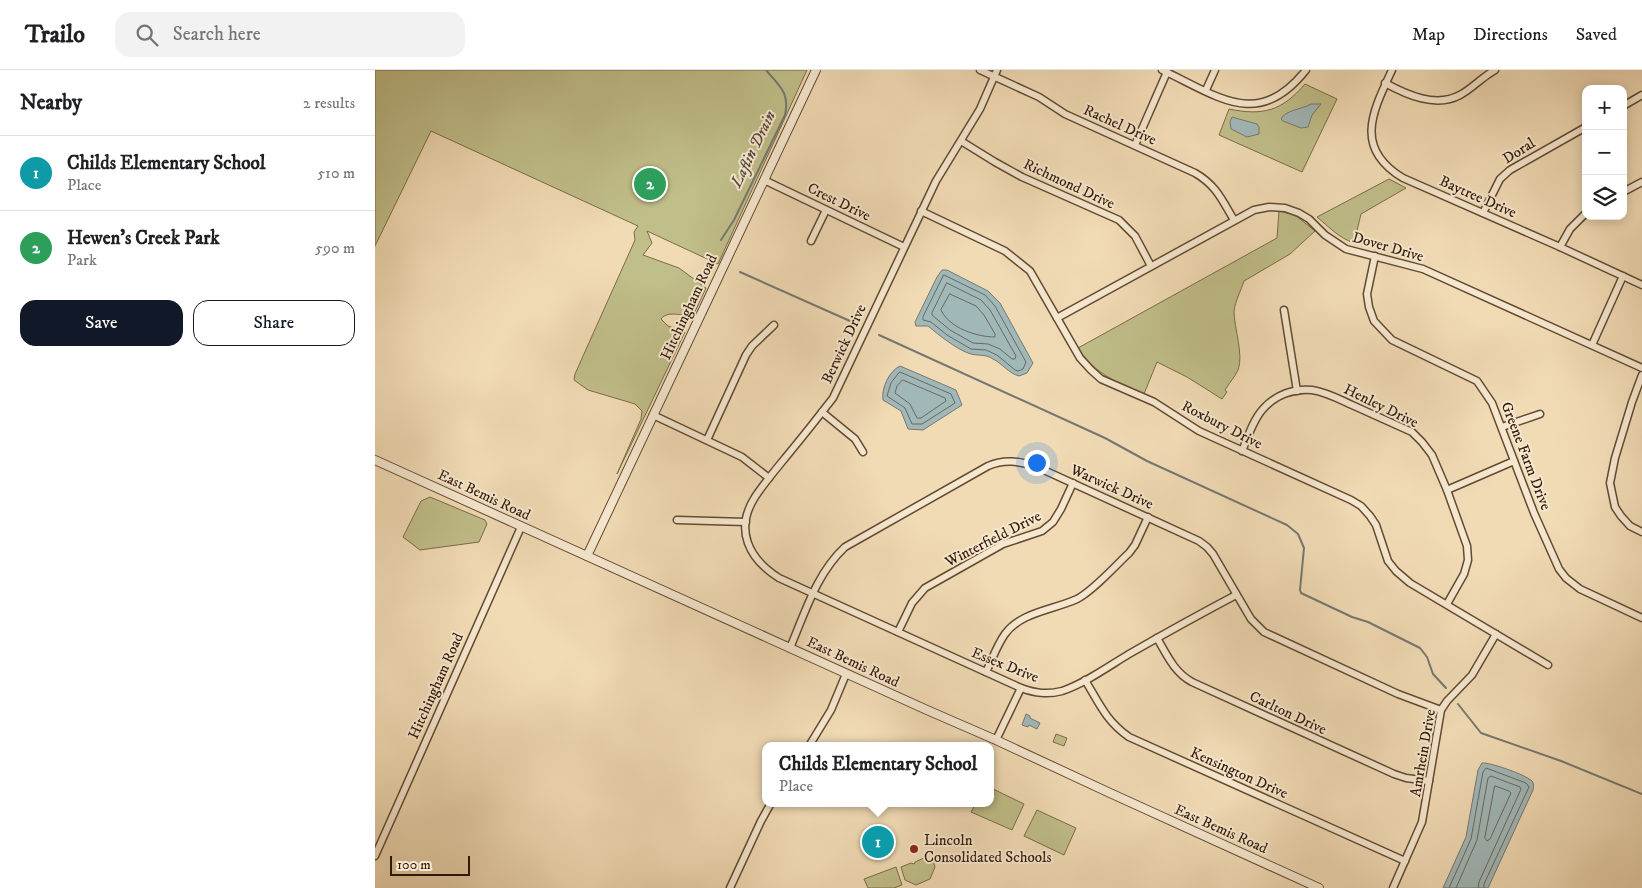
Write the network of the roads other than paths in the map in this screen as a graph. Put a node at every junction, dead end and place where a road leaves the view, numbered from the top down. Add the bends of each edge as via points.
1 (816, 70) edge
2 (980, 70) edge
3 (1215, 70) edge
4 (1306, 70) edge
5 (1391, 70) edge
6 (1495, 70) edge
7 (1164, 71) edge
8 (996, 73) edge
9 (1385, 84) junction
10 (1206, 90) junction
11 (1642, 95) edge
12 (1627, 104) edge
13 (1582, 129) edge
14 (961, 142) junction
15 (1135, 145) junction
16 (764, 180) junction
17 (1642, 182) edge
18 (1627, 190) edge
19 (826, 210) junction
20 (921, 212) junction
21 (1483, 213) junction
22 (1582, 216) edge
23 (1234, 220) junction
24 (811, 241) dead end
25 (904, 247) junction
26 (1560, 247) junction
27 (1375, 256) junction
28 (1151, 266) junction
29 (1623, 276) junction
30 (1642, 285) edge
31 (1284, 310) dead end
32 (1057, 318) junction
33 (773, 325) dead end
34 (1592, 345) junction
35 (1642, 368) edge
36 (1642, 375) edge
37 (1297, 391) junction
38 (823, 412) junction
39 (1540, 414) dead end
40 (653, 415) junction
41 (1502, 427) junction
42 (707, 440) junction
43 (1243, 450) junction
44 (863, 452) dead end
45 (375, 460) edge
46 (1515, 461) junction
47 (769, 478) junction
48 (1073, 483) junction
49 (1447, 490) junction
50 (1148, 517) junction
51 (677, 520) dead end
52 (746, 522) junction
53 (521, 527) junction
54 (1642, 532) edge
55 (587, 556) junction
56 (813, 593) junction
57 (1236, 594) junction
58 (1447, 604) junction
59 (1642, 618) edge
60 (898, 632) junction
61 (1496, 634) junction
62 (1157, 638) junction
63 (790, 648) junction
64 (1548, 665) dead end
65 (986, 672) junction
66 (846, 674) junction
67 (1085, 680) junction
68 (1021, 688) junction
69 (1441, 710) junction
70 (996, 740) junction
71 (811, 742) edge
72 (1429, 781) junction
73 (769, 807) edge
74 (375, 856) edge
75 (1405, 862) junction
76 (731, 888) edge
77 (1319, 888) edge
78 (1393, 888) edge

1 - 16 street, Hitchingham Road
2 - 8 street, Rachel Drive
3 - 10 street
4 - 10 street via 1281,95 1267,102 1242,104
5 - 9 street, Baytree Drive
6 - 9 street via 1459,96 1446,100 1420,98
7 - 10 street
7 - 15 street
8 - 14 street, Berwick Drive
8 - 15 street, Rachel Drive via 1065,114
9 - 21 street, Baytree Drive via 1374,110 1371,130 1382,160 1403,178
11 - 12 street
13 - 21 street, Doral via 1510,170 1500,179
14 - 20 street, Berwick Drive
14 - 28 street, Richmond Drive via 1006,169 1119,220 1135,236
15 - 23 street, Rachel Drive via 1207,180
16 - 19 street, Crest Drive
16 - 40 street, Hitchingham Road
17 - 18 street
19 - 24 street
19 - 25 street, Crest Drive
20 - 25 street, Berwick Drive
20 - 32 street, Roxbury Drive via 1018,260 1030,271
21 - 26 street, Baytree Drive
22 - 26 street
23 - 27 street, Dover Drive via 1254,210 1285,208 1309,219 1346,249
23 - 28 street, Dover Drive
25 - 38 street, Berwick Drive via 833,398
26 - 29 street, Baytree Drive
27 - 34 street, Dover Drive via 1430,272
27 - 41 street, Greene Farm Drive via 1367,294 1374,321 1392,340 1477,381 1492,403
28 - 32 street, Dover Drive
29 - 30 street, Baytree Drive
29 - 34 street
31 - 37 street
32 - 43 street, Roxbury Drive via 1085,364 1101,379 1154,402 1199,431
33 - 42 street via 752,346
34 - 35 street, Dover Drive
36 - 54 street via 1615,458 1611,483 1615,507 1631,526
37 - 43 street, Henley Drive via 1281,396 1263,409
37 - 49 street, Henley Drive via 1327,394 1412,432 1432,455
38 - 44 street via 855,440
38 - 47 street, Berwick Drive
39 - 41 street
40 - 42 street
40 - 55 street, Hitchingham Road
41 - 46 street, Greene Farm Drive
42 - 47 street via 742,457
43 - 58 street, Roxbury Drive via 1361,506 1376,526 1388,561 1396,571
45 - 53 street, East Bemis Road
46 - 49 street
46 - 59 street, Greene Farm Drive via 1534,513 1562,573 1580,589
47 - 52 street, Berwick Drive via 755,498
48 - 50 street, Warwick Drive
48 - 56 street, Warwick Drive via 1023,462 997,462 845,547 828,565
48 - 60 street, Winterfield Drive via 1053,522 1042,531 1003,544 925,588 912,603
49 - 58 street, Henley Drive via 1467,546 1468,560
50 - 57 street, Warwick Drive via 1207,546
50 - 65 street via 1129,553 1086,593 1024,618 1011,627
51 - 52 street
52 - 56 street, Berwick Drive via 747,540 762,566 779,578
53 - 55 street, East Bemis Road
53 - 74 street, Hitchingham Road
55 - 63 street, East Bemis Road
56 - 60 street, Essex Drive
56 - 63 street, Warwick Drive
57 - 62 street, Essex Drive
57 - 69 street, Warwick Drive via 1251,620 1270,636 1397,694
58 - 61 street, Roxbury Drive
60 - 65 street, Essex Drive
61 - 64 street, Roxbury Drive
61 - 69 street, Amrhein Drive via 1472,674
62 - 67 street, Essex Drive
62 - 72 street, Carlton Drive via 1177,672 1192,682 1394,774
63 - 66 street, East Bemis Road
65 - 68 street, Essex Drive
66 - 70 street, East Bemis Road
66 - 71 street via 831,710
67 - 68 street, Essex Drive via 1053,693
67 - 75 street, Kensington Drive via 1108,720 1129,737
68 - 70 street
69 - 72 street, Amrhein Drive
70 - 77 street, East Bemis Road
72 - 75 street, Amrhein Drive via 1422,822
73 - 76 street
75 - 78 street, Amrhein Drive

